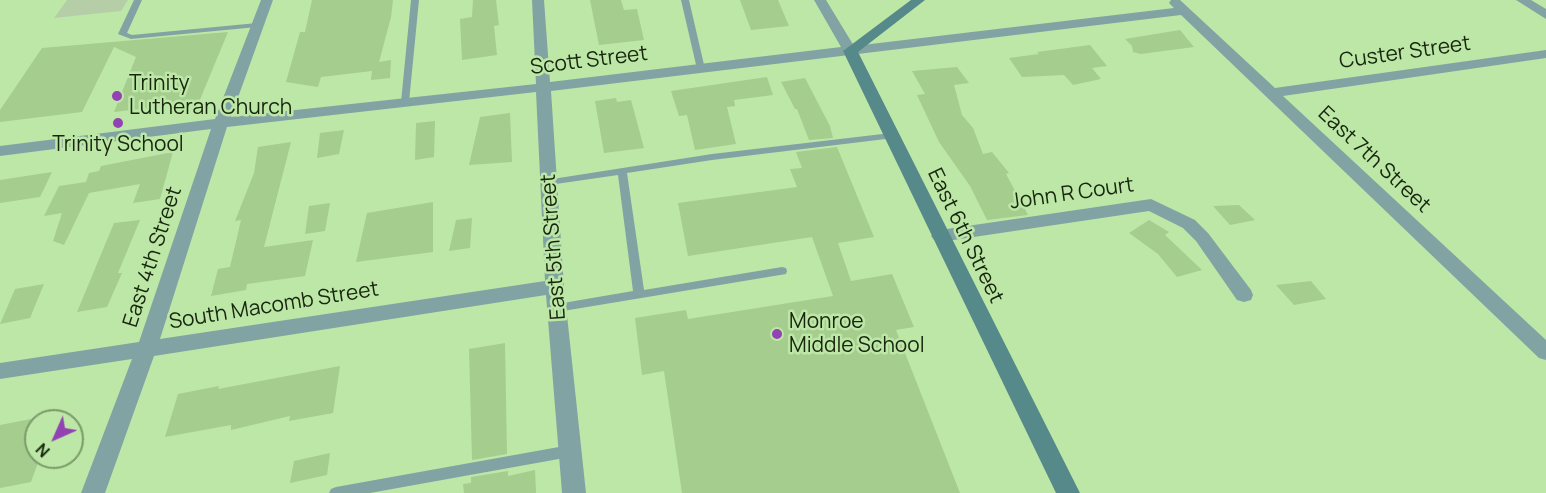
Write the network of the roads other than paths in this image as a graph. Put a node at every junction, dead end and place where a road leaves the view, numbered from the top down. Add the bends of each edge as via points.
1 (138, 0) edge
2 (267, 0) edge
3 (415, 0) edge
4 (538, 0) edge
5 (685, 0) edge
6 (820, 0) edge
7 (919, 0) edge
8 (1522, 0) edge
9 (1177, 5) edge
10 (1546, 15) edge
11 (257, 25) junction
12 (850, 51) junction
13 (1546, 54) edge
14 (701, 69) junction
15 (544, 87) junction
16 (1270, 93) junction
17 (405, 102) junction
18 (221, 123) junction
19 (891, 136) junction
20 (0, 151) edge
21 (622, 171) junction
22 (549, 182) junction
23 (940, 236) junction
24 (782, 271) dead end
25 (555, 287) junction
26 (639, 295) junction
27 (1244, 295) dead end
28 (557, 308) junction
29 (146, 350) junction
30 (1546, 352) edge
31 (0, 371) edge
32 (570, 451) junction
33 (93, 493) edge
34 (336, 493) edge
35 (574, 493) edge
36 (1068, 493) edge

1 - 11 lane via 122,34 130,37
2 - 11 street, East 4th Street
3 - 17 lane
4 - 15 street, East 5th Street
5 - 14 lane
6 - 12 street, East 6th Street
7 - 12 street
8 - 10 street
9 - 12 street, Scott Street
9 - 16 street, East 7th Street
11 - 18 street, East 4th Street
12 - 14 street, Scott Street
12 - 19 street, East 6th Street
13 - 16 street, Custer Street
14 - 15 street, Scott Street
15 - 17 street, Scott Street
15 - 22 street, East 5th Street
16 - 30 street, East 7th Street
17 - 18 street, Scott Street
18 - 20 street, Scott Street
18 - 29 street, East 4th Street
19 - 21 lane
19 - 23 street, East 6th Street
21 - 22 lane
21 - 26 lane
22 - 25 street, East 5th Street
23 - 27 street, John R Court via 1151,206 1189,224
23 - 36 street, East 6th Street
24 - 26 lane
25 - 28 street, East 5th Street
25 - 29 street, South Macomb Street
26 - 28 lane
28 - 32 street, East 5th Street
29 - 31 street, South Macomb Street
29 - 33 street, East 4th Street
32 - 34 lane
32 - 35 street, East 5th Street

